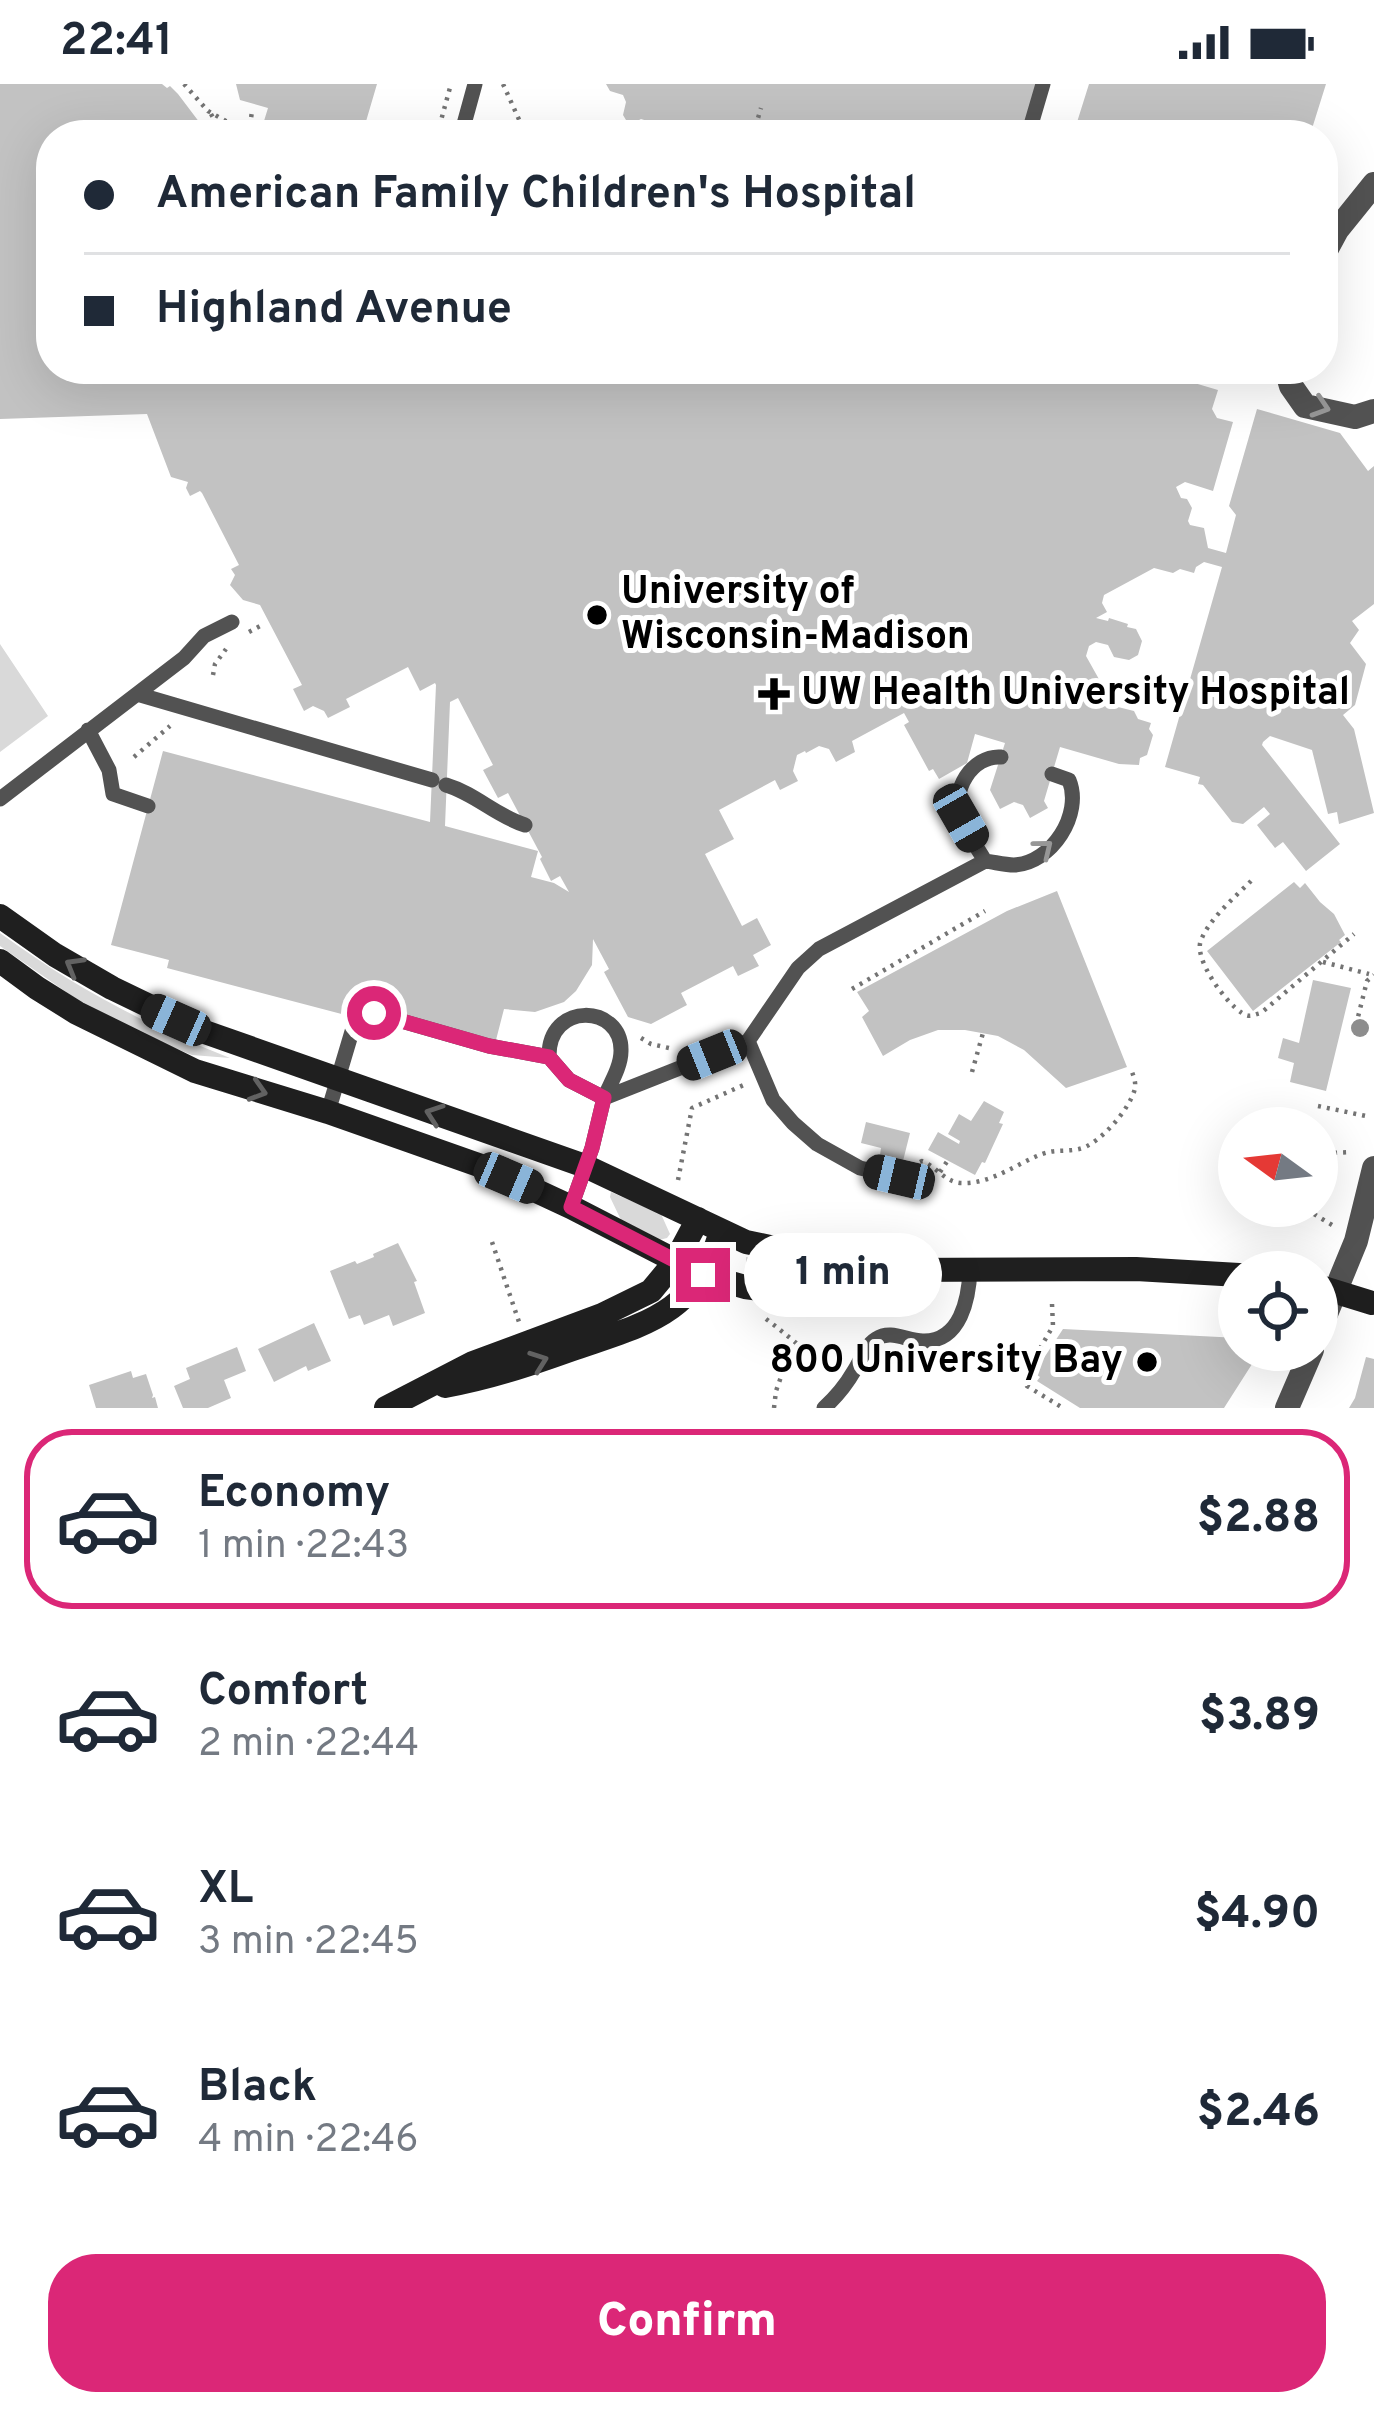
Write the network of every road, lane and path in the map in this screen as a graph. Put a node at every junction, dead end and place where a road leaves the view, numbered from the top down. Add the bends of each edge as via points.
1 (184, 84) edge
2 (451, 84) edge
3 (475, 84) edge
4 (503, 84) edge
5 (1042, 84) edge
6 (761, 108) dead end
7 (253, 110) dead end
8 (210, 112) junction
9 (215, 120) edge
10 (224, 120) edge
11 (251, 120) edge
12 (441, 120) edge
13 (465, 120) edge
14 (519, 120) edge
15 (758, 120) edge
16 (1032, 120) edge
17 (1374, 184) edge
18 (1338, 229) edge
19 (1290, 384) edge
20 (1374, 411) edge
21 (232, 622) dead end
22 (137, 694) junction
23 (170, 726) dead end
24 (88, 730) junction
25 (134, 757) dead end
26 (1001, 757) dead end
27 (1052, 774) dead end
28 (0, 799) edge
29 (148, 806) dead end
30 (525, 825) dead end
31 (985, 861) junction
32 (1251, 881) dead end
33 (985, 911) dead end
34 (0, 916) edge
35 (1354, 934) dead end
36 (0, 961) edge
37 (1323, 962) junction
38 (1373, 975) edge
39 (852, 989) dead end
40 (1356, 1025) dead end
41 (635, 1031) dead end
42 (983, 1033) dead end
43 (748, 1041) junction
44 (669, 1048) dead end
45 (549, 1057) junction
46 (1131, 1069) dead end
47 (972, 1072) dead end
48 (763, 1077) junction
49 (338, 1081) junction
50 (604, 1098) junction
51 (1318, 1106) dead end
52 (328, 1112) junction
53 (1366, 1116) dead end
54 (948, 1160) dead end
55 (1366, 1161) edge
56 (586, 1166) junction
57 (940, 1172) junction
58 (899, 1177) joint
59 (677, 1182) dead end
60 (571, 1207) junction
61 (710, 1225) junction
62 (1335, 1228) dead end
63 (492, 1242) dead end
64 (675, 1262) junction
65 (970, 1269) junction
66 (891, 1270) junction
67 (1338, 1271) edge
68 (1218, 1274) edge
69 (703, 1275) junction
70 (1338, 1293) edge
71 (1052, 1304) dead end
72 (1374, 1304) edge
73 (766, 1318) dead end
74 (521, 1330) dead end
75 (793, 1343) junction
76 (1303, 1371) edge
77 (838, 1375) dead end
78 (426, 1390) junction
79 (386, 1408) edge
80 (774, 1408) edge
81 (824, 1408) edge
82 (1064, 1408) edge
83 (1287, 1408) edge

1 - 8 path
2 - 12 path
3 - 13 lane
4 - 14 path
5 - 16 lane
6 - 15 path
7 - 11 path
8 - 9 path
8 - 10 path
17 - 18 street
19 -> 20 street via 1305,406 1355,417
21 - 22 lane via 204,635
22 - 24 lane
22 - 30 lane via 464,790
23 - 25 path
24 - 28 lane
24 - 29 lane via 113,794
26 - 31 lane via 973,768 959,792 961,818
31 -> 27 lane via 1028,861 1061,834 1074,791
31 - 43 lane via 819,949
32 - 37 path via 1198,946 1204,968 1232,1003 1242,1013 1261,1013
33 - 39 path
49 -> 34 street via 152,1009
35 - 37 path
36 -> 52 street via 76,1012 179,1064
37 - 38 path
38 - 40 path
41 - 44 path
42 - 47 path
43 - 48 lane
43 - 50 lane
45 - 49 lane via 356,1013
45 - 50 lane via 569,1080
45 - 50 lane via 552,1036 566,1020 607,1022 621,1051
46 - 57 path via 1128,1104 1089,1146 1056,1149 982,1181 955,1183
48 - 58 lane via 783,1114 817,1144 860,1168
48 - 59 path via 692,1108
49 - 52 lane
56 -> 49 street
50 - 56 lane
51 - 53 path
52 - 60 street
54 - 57 path
55 - 62 path via 1347,1150 1330,1153 1326,1196 1314,1214
55 - 67 street via 1356,1241
56 - 60 lane
56 - 61 street
57 - 58 path via 922,1161
60 - 64 street
61 - 64 street
61 - 66 street via 773,1250
61 - 69 street
63 - 74 path
64 - 69 street
64 - 78 street via 625,1306 494,1354
65 - 66 street
65 - 68 street
65 - 81 lane via 954,1328 930,1340 875,1340
66 - 69 street via 865,1284 790,1293
78 -> 69 street via 485,1380 631,1330 666,1311
70 - 72 street
71 - 82 path via 1053,1326 1024,1376
73 - 75 path
75 - 77 path
75 - 80 path
76 - 83 street
78 - 79 street

